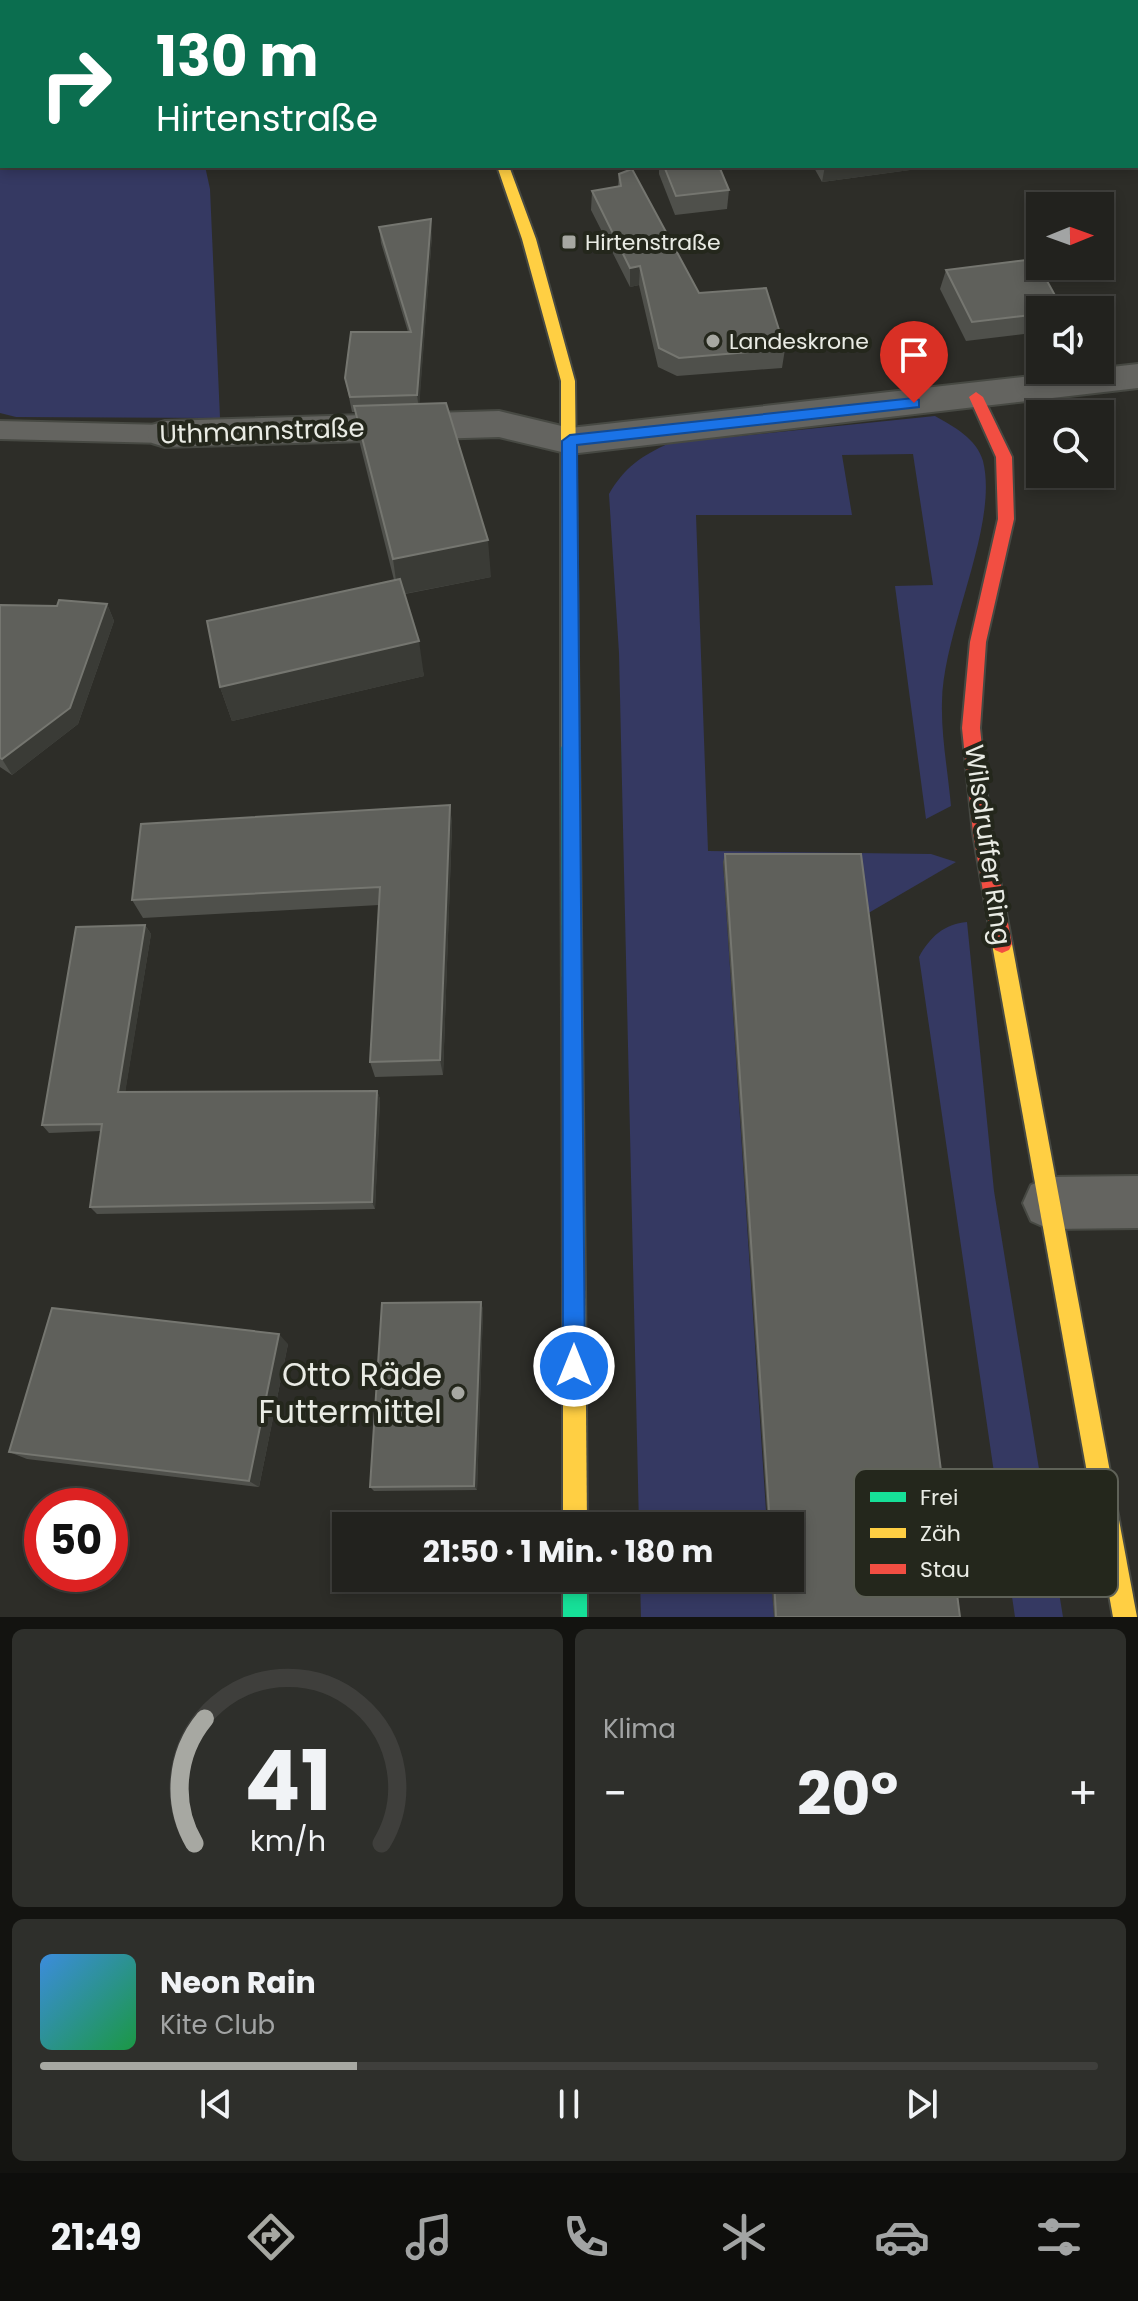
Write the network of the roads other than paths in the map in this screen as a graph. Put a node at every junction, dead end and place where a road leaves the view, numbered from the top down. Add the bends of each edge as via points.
1 (504, 168) edge
2 (1138, 376) edge
3 (976, 397) junction
4 (0, 430) edge
5 (165, 434) joint
6 (570, 441) junction
7 (1138, 1202) edge
8 (1049, 1203) junction
9 (1098, 1469) edge
10 (575, 1512) edge
11 (1118, 1579) edge
12 (575, 1592) edge
13 (575, 1617) edge
14 (1125, 1617) edge

1 - 6 main road via 568,381
2 - 3 street
3 - 6 street
3 - 8 main road, Wilsdruffer Ring via 1004,457 1006,519 978,642 971,728 982,833
4 - 5 lane, Uthmannstraße
5 - 6 street, Uthmannstraße via 499,424
6 - 10 main road
7 - 8 street
8 - 9 main road, Wilsdruffer Ring
11 - 14 main road, Wilsdruffer Ring
12 - 13 main road

